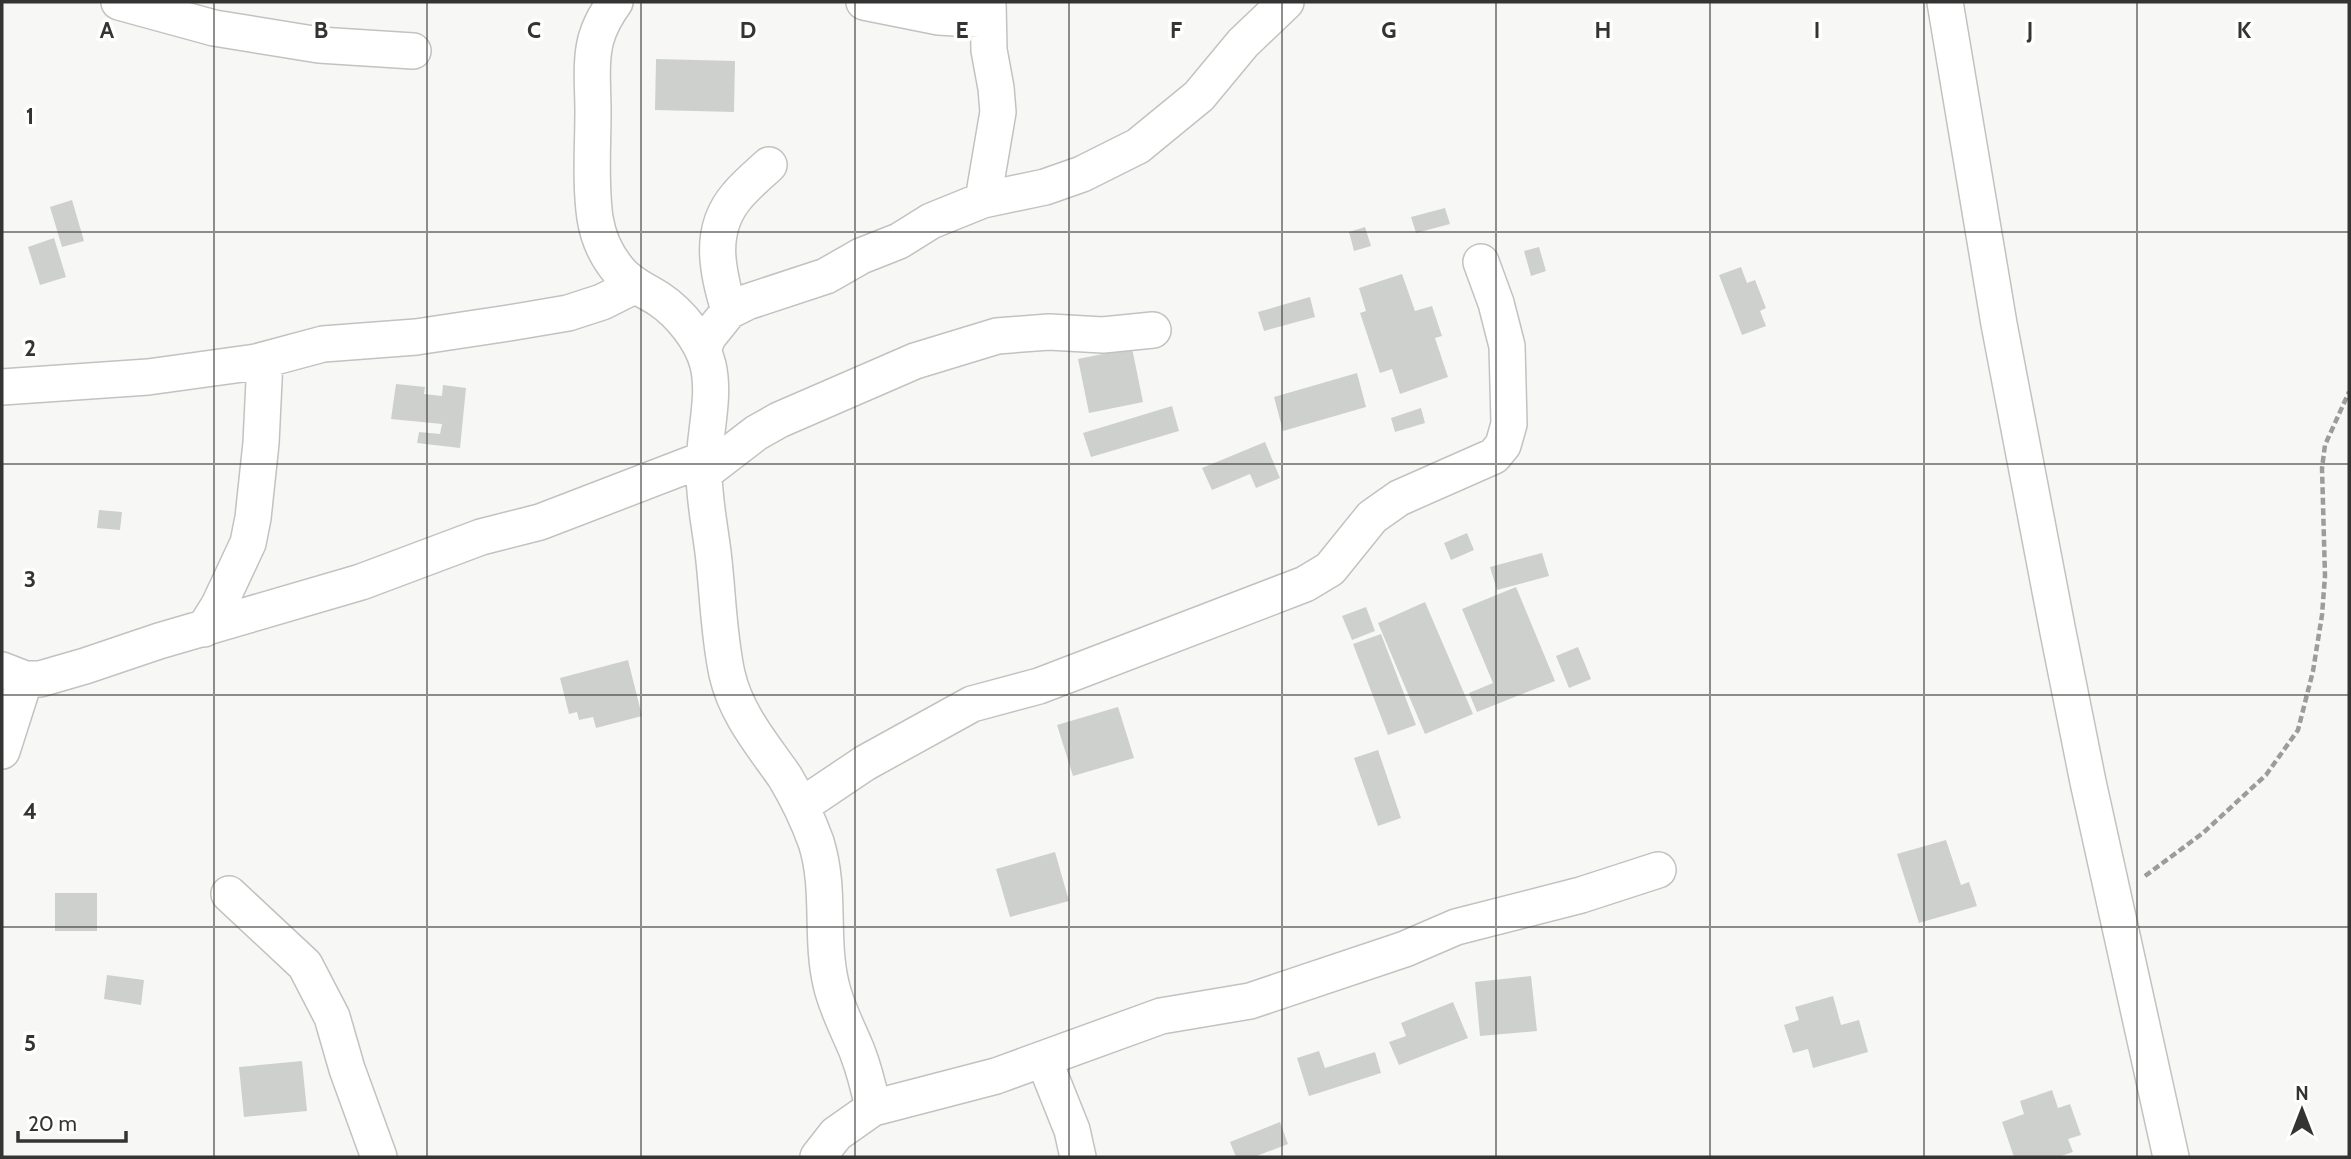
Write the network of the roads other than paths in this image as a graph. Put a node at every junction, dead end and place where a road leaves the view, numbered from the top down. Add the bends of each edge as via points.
1 (119, 2) edge
2 (615, 2) edge
3 (864, 2) edge
4 (1286, 2) edge
5 (1945, 2) edge
6 (988, 11) edge
7 (413, 51) dead end
8 (769, 165) dead end
9 (983, 200) junction
10 (1481, 262) dead end
11 (634, 286) junction
12 (729, 311) junction
13 (1153, 330) dead end
14 (703, 350) junction
15 (265, 360) junction
16 (2, 387) edge
17 (704, 466) junction
18 (204, 629) junction
19 (13, 675) edge
20 (2, 751) edge
21 (801, 806) junction
22 (1658, 870) dead end
23 (229, 894) dead end
24 (1044, 1060) junction
25 (873, 1108) junction
26 (379, 1157) edge
27 (818, 1157) edge
28 (1078, 1157) edge
29 (2171, 1157) edge

1 - 7 street via 214,28 319,45
2 - 11 street via 595,42 595,219 608,255
3 - 6 street via 939,17
4 - 9 street via 1243,43 1199,96 1138,146 1045,187
5 - 29 street via 2004,351 2088,782
6 - 9 street via 998,112
8 - 12 street via 736,197 719,229 717,271
9 - 12 street via 930,221 826,276 764,294
10 - 21 street via 1507,346 1510,425 1494,456 1399,498 1372,517 1330,569 1305,584 1039,686 972,704 865,763
11 - 14 street via 674,311
11 - 15 street via 568,313 416,337 323,344
12 - 14 street
13 - 17 street via 997,336 915,361 779,420
14 - 17 street via 710,375
15 - 16 street via 148,377
15 - 18 street via 261,443 248,543
17 - 18 street via 540,522 481,537 361,582
17 - 21 street via 728,678 743,718
18 - 19 street via 40,679
19 - 20 street
21 - 25 street via 823,870 831,984 859,1055
22 - 24 street via 1456,927 1250,1001 1161,1016
23 - 26 street via 305,965 332,1017
24 - 25 street
24 - 28 street
25 - 27 street via 836,1134

